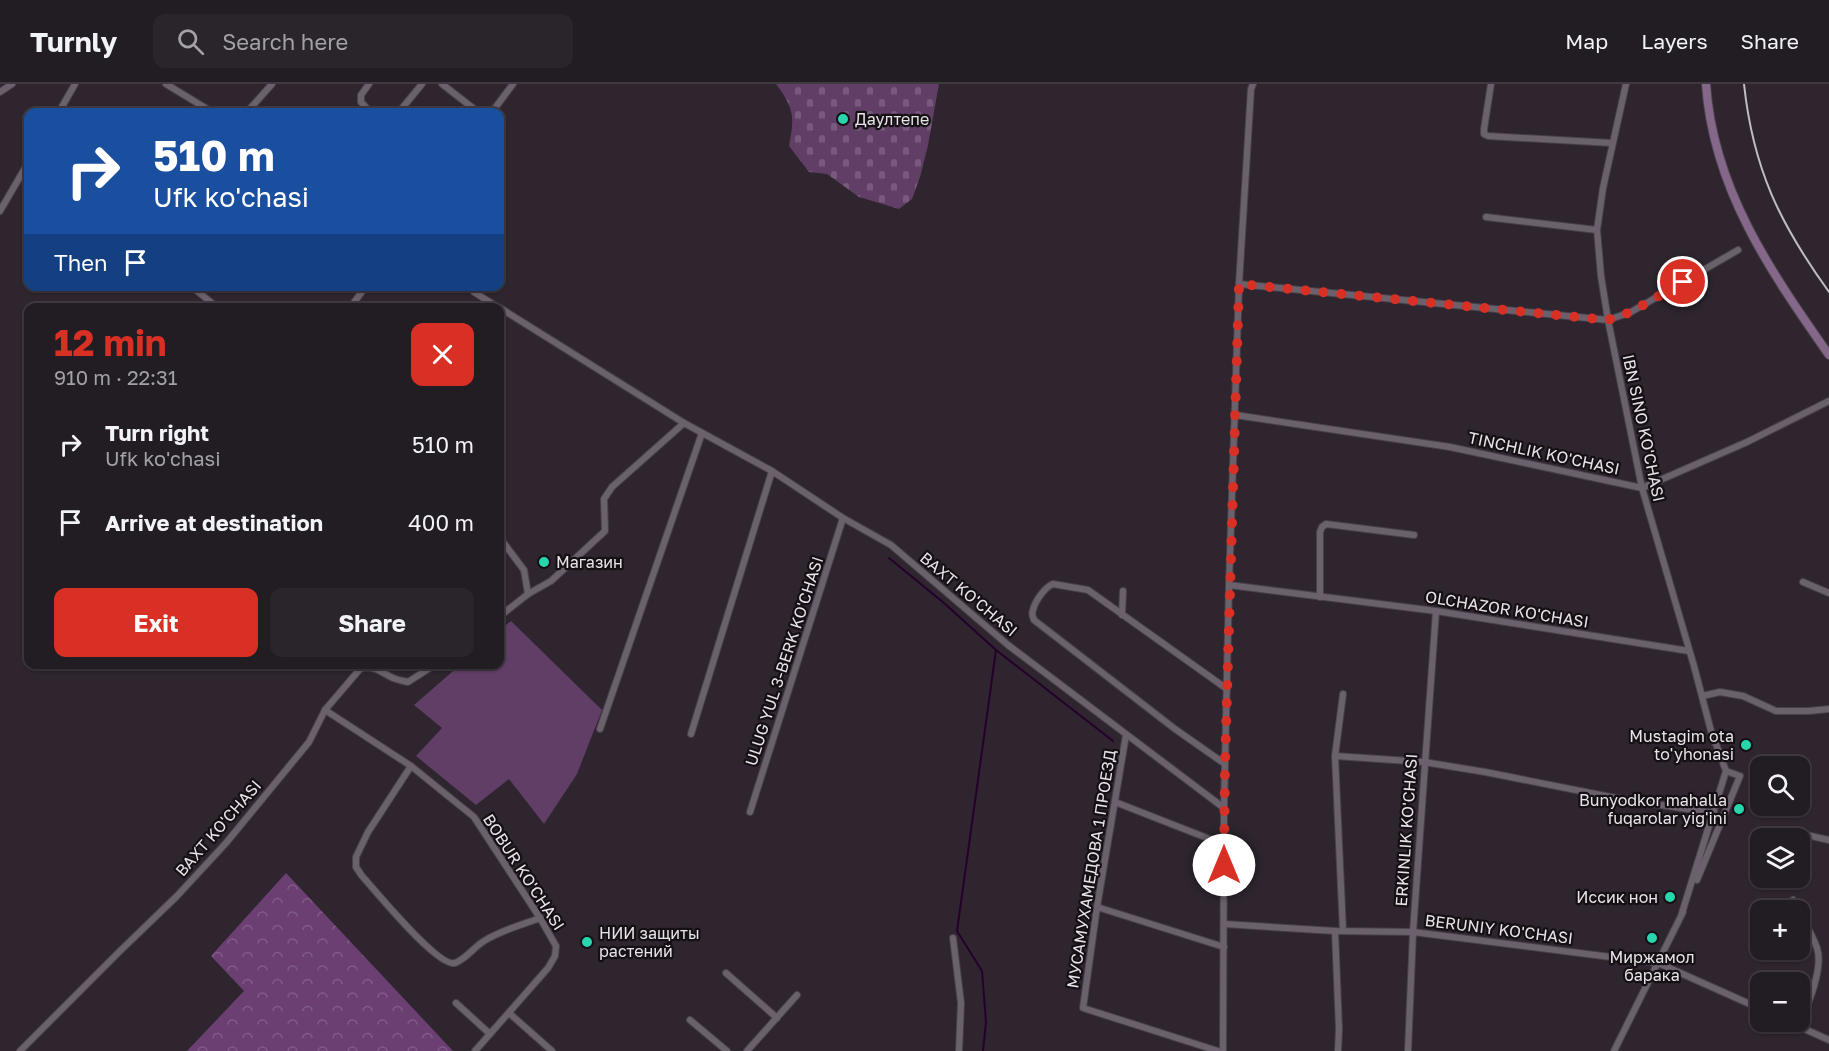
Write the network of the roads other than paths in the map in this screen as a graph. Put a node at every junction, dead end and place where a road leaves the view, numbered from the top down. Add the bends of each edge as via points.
1 (12, 84) edge
2 (75, 84) edge
3 (166, 84) edge
4 (272, 84) edge
5 (369, 84) edge
6 (422, 84) edge
7 (442, 84) edge
8 (513, 84) edge
9 (1253, 84) edge
10 (1491, 84) edge
11 (1626, 84) edge
12 (1708, 84) edge
13 (0, 92) edge
14 (60, 108) edge
15 (205, 108) edge
16 (251, 108) edge
17 (366, 108) edge
18 (402, 108) edge
19 (473, 108) edge
20 (495, 108) edge
21 (1612, 143) junction
22 (24, 170) edge
23 (0, 211) edge
24 (1486, 217) dead end
25 (1597, 230) junction
26 (1738, 250) dead end
27 (1239, 284) junction
28 (199, 291) edge
29 (474, 292) dead end
30 (202, 293) joint
31 (213, 303) edge
32 (491, 303) edge
33 (504, 311) edge
34 (1608, 320) junction
35 (1829, 348) edge
36 (1829, 355) edge
37 (1829, 401) edge
38 (1235, 415) junction
39 (684, 423) junction
40 (702, 433) junction
41 (772, 471) junction
42 (1642, 488) junction
43 (843, 518) junction
44 (1414, 535) dead end
45 (504, 543) edge
46 (1803, 582) dead end
47 (1229, 585) junction
48 (1123, 591) dead end
49 (1829, 593) edge
50 (528, 594) junction
51 (1320, 597) junction
52 (1436, 611) junction
53 (504, 613) edge
54 (1122, 615) junction
55 (1689, 651) junction
56 (361, 669) edge
57 (375, 669) edge
58 (428, 669) edge
59 (1227, 689) junction
60 (1342, 694) dead end
61 (1702, 696) junction
62 (1829, 709) edge
63 (325, 710) junction
64 (600, 729) dead end
65 (691, 734) dead end
66 (1126, 735) junction
67 (1335, 756) junction
68 (1424, 762) junction
69 (1225, 764) junction
70 (411, 766) junction
71 (1726, 771) junction
72 (1115, 802) junction
73 (1224, 808) junction
74 (750, 812) dead end
75 (1714, 813) junction
76 (1810, 836) edge
77 (1829, 840) edge
78 (1225, 845) junction
79 (1097, 908) junction
80 (1683, 914) junction
81 (540, 918) junction
82 (1224, 924) junction
83 (1339, 932) junction
84 (1413, 932) junction
85 (1810, 933) edge
86 (953, 938) dead end
87 (1224, 947) junction
88 (1658, 963) junction
89 (726, 973) dead end
90 (796, 995) dead end
91 (1810, 1000) edge
92 (456, 1003) dead end
93 (1750, 1004) edge
94 (509, 1013) junction
95 (777, 1018) junction
96 (690, 1020) dead end
97 (1810, 1031) edge
98 (490, 1034) junction
99 (1829, 1040) edge
100 (20, 1051) edge
101 (475, 1051) edge
102 (552, 1051) edge
103 (727, 1051) edge
104 (747, 1051) edge
105 (958, 1051) edge
106 (1218, 1051) edge
107 (1223, 1051) edge
108 (1338, 1051) edge
109 (1408, 1051) edge
110 (1614, 1051) edge

1 - 13 street
2 - 14 street
3 - 15 street
4 - 16 street
5 - 17 street via 361,95
6 - 18 street
7 - 19 street
8 - 20 street
9 - 27 street
10 - 21 street via 1484,129 1488,136
11 - 21 street, IBN SINO KO'CHASI
12 - 35 main road via 1722,150 1748,220
12 - 36 main road via 1708,105 1718,150 1745,221 1782,287
21 - 25 street, IBN SINO KO'CHASI
22 - 23 street
24 - 25 street
25 - 34 street, IBN SINO KO'CHASI
26 - 34 street via 1631,312
27 - 34 street
27 - 38 street
28 - 30 street
29 - 32 street, BAXT KO'CHASI
30 - 31 street
33 - 39 street, BAXT KO'CHASI
34 - 42 street, IBN SINO KO'CHASI
37 - 42 street
38 - 42 street, TINCHLIK KO'CHASI via 1450,447
38 - 47 street
39 - 40 street, BAXT KO'CHASI
39 - 50 street via 612,487 604,499 605,531 551,581
40 - 41 street, BAXT KO'CHASI
40 - 64 street
41 - 43 street, BAXT KO'CHASI
41 - 65 street
42 - 55 street, IBN SINO KO'CHASI
43 - 66 street, BAXT KO'CHASI via 891,545 1008,645
43 - 74 street, ULUG YUL 3-BERK KO'CHASI
44 - 51 street via 1326,524 1320,532
45 - 50 street via 524,570
46 - 49 street
47 - 51 street, OLCHAZOR KO'CHASI
47 - 59 street
48 - 54 street
50 - 53 street
51 - 52 street, OLCHAZOR KO'CHASI
52 - 55 street, OLCHAZOR KO'CHASI
52 - 68 street, ERKINLIK KO'CHASI
54 - 59 street
54 - 69 street via 1088,590 1053,584 1047,586 1032,616
55 - 61 street, IBN SINO KO'CHASI
56 - 63 street, BAXT KO'CHASI
57 - 58 street, BAXT KO'CHASI via 408,682
59 - 69 street
60 - 67 street
61 - 62 street via 1720,692 1743,696 1776,711
61 - 71 street, IBN SINO KO'CHASI
63 - 70 street, BOBUR KO'CHASI
63 - 100 street, BAXT KO'CHASI via 309,742 226,843 177,897
66 - 72 street, МУСАМУХАМЕДОВА 1 ПРОЕЗД
66 - 73 street, BAXT KO'CHASI
67 - 68 street
67 - 83 street
68 - 75 street
68 - 84 street, ERKINLIK KO'CHASI
69 - 73 street
70 - 81 street, BOBUR KO'CHASI via 474,817
70 - 81 street via 356,857 356,867 362,876 415,936 449,963 455,963 492,936
71 - 75 street, IBN SINO KO'CHASI
71 - 80 street, IBN SINO KO'CHASI via 1740,776
72 - 78 street
72 - 79 street, МУСАМУХАМЕДОВА 1 ПРОЕЗД
73 - 78 street
75 - 80 street, IBN SINO KO'CHASI
76 - 77 street
78 - 82 street
79 - 87 street
79 - 106 street, МУСАМУХАМЕДОВА 1 ПРОЕЗД via 1083,1008
80 - 88 street, IBN SINO KO'CHASI
81 - 94 street, BOBUR KO'CHASI via 556,946 555,956
82 - 83 street, BERUNIY KO'CHASI
82 - 87 street
83 - 84 street, BERUNIY KO'CHASI
83 - 108 street
84 - 88 street, BERUNIY KO'CHASI
84 - 109 street, ERKINLIK KO'CHASI
85 - 91 street via 1819,957
86 - 105 street via 961,1003
87 - 107 street
88 - 93 street, BERUNIY KO'CHASI
88 - 110 street, IBN SINO KO'CHASI
89 - 95 street
90 - 95 street
92 - 98 street
94 - 98 street, BOBUR KO'CHASI
94 - 102 street
95 - 104 street
96 - 103 street
97 - 99 street
98 - 101 street, BOBUR KO'CHASI

